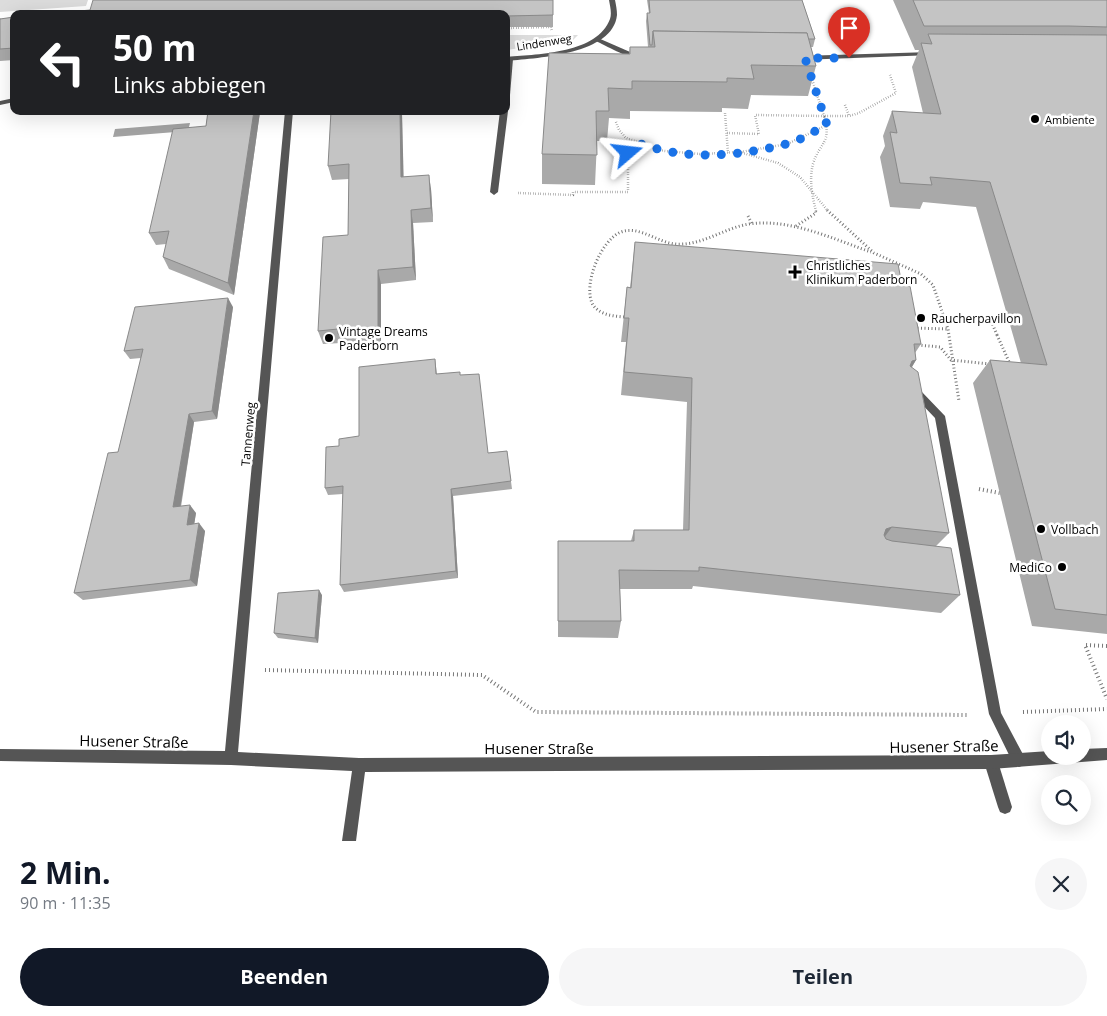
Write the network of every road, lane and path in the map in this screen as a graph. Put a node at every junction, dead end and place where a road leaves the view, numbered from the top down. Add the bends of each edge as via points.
1 (612, 0) edge
2 (598, 40) junction
3 (937, 54) edge
4 (884, 56) junction
5 (646, 57) edge
6 (795, 58) edge
7 (805, 58) junction
8 (510, 59) edge
9 (845, 105) dead end
10 (725, 112) edge
11 (289, 115) edge
12 (504, 115) edge
13 (824, 116) junction
14 (849, 116) junction
15 (616, 122) edge
16 (827, 125) junction
17 (727, 133) junction
18 (642, 144) junction
19 (611, 149) dead end
20 (738, 152) junction
21 (628, 153) junction
22 (728, 153) junction
23 (494, 192) joint
24 (812, 193) junction
25 (748, 216) dead end
26 (752, 224) junction
27 (796, 226) junction
28 (874, 253) junction
29 (624, 317) edge
30 (990, 318) dead end
31 (948, 329) junction
32 (912, 336) edge
33 (913, 344) edge
34 (952, 360) junction
35 (990, 364) edge
36 (1013, 370) edge
37 (903, 389) edge
38 (976, 489) dead end
39 (1000, 493) dead end
40 (1107, 646) edge
41 (240, 671) junction
42 (1107, 699) edge
43 (1107, 709) edge
44 (995, 714) junction
45 (1107, 754) edge
46 (0, 755) edge
47 (1091, 755) edge
48 (231, 758) junction
49 (1041, 759) edge
50 (1019, 760) junction
51 (991, 762) junction
52 (359, 765) junction
53 (1005, 807) dead end
54 (349, 841) edge

1 - 2 street, Lindenweg via 614,18 608,31
2 - 5 street via 636,57
2 - 8 street, Lindenweg via 575,50
3 - 4 street
4 - 7 street
4 - 14 path via 896,93
6 - 7 street
7 - 13 path
9 - 14 path
10 - 17 path
11 - 41 street, Tannenweg
12 - 23 street
13 - 14 path
13 - 16 path
13 - 17 path via 755,115 759,134
15 - 18 path via 626,138
16 - 20 path via 787,144
16 - 24 path via 828,138 812,168
17 - 22 path
18 - 21 path
18 - 22 path via 701,154
19 - 21 path
20 - 22 path
20 - 24 path via 778,163 800,177
21 - 23 path via 628,192 573,192 573,195
24 - 27 path via 816,213
24 - 28 path
25 - 26 path
26 - 27 path
26 - 29 path via 725,230 694,244 674,244 635,232 621,232 608,243 588,285 590,300 601,312
27 - 28 path
28 - 31 path via 921,274 934,285
30 - 36 path, bridge
31 - 32 path via 910,328
31 - 34 path
33 - 34 path via 940,347
34 - 35 path
37 - 44 street via 918,394 940,416 962,562
38 - 39 path
40 - 42 path via 1085,645
41 - 44 path via 482,675 536,712
41 - 48 street, Tannenweg
43 - 44 path
44 - 50 street
45 - 47 street
46 - 48 street, Husener Straße
48 - 52 street, Husener Straße
49 - 50 street, Husener Straße
50 - 51 street, Husener Straße
51 - 52 street, Husener Straße
51 - 53 street
52 - 54 street

